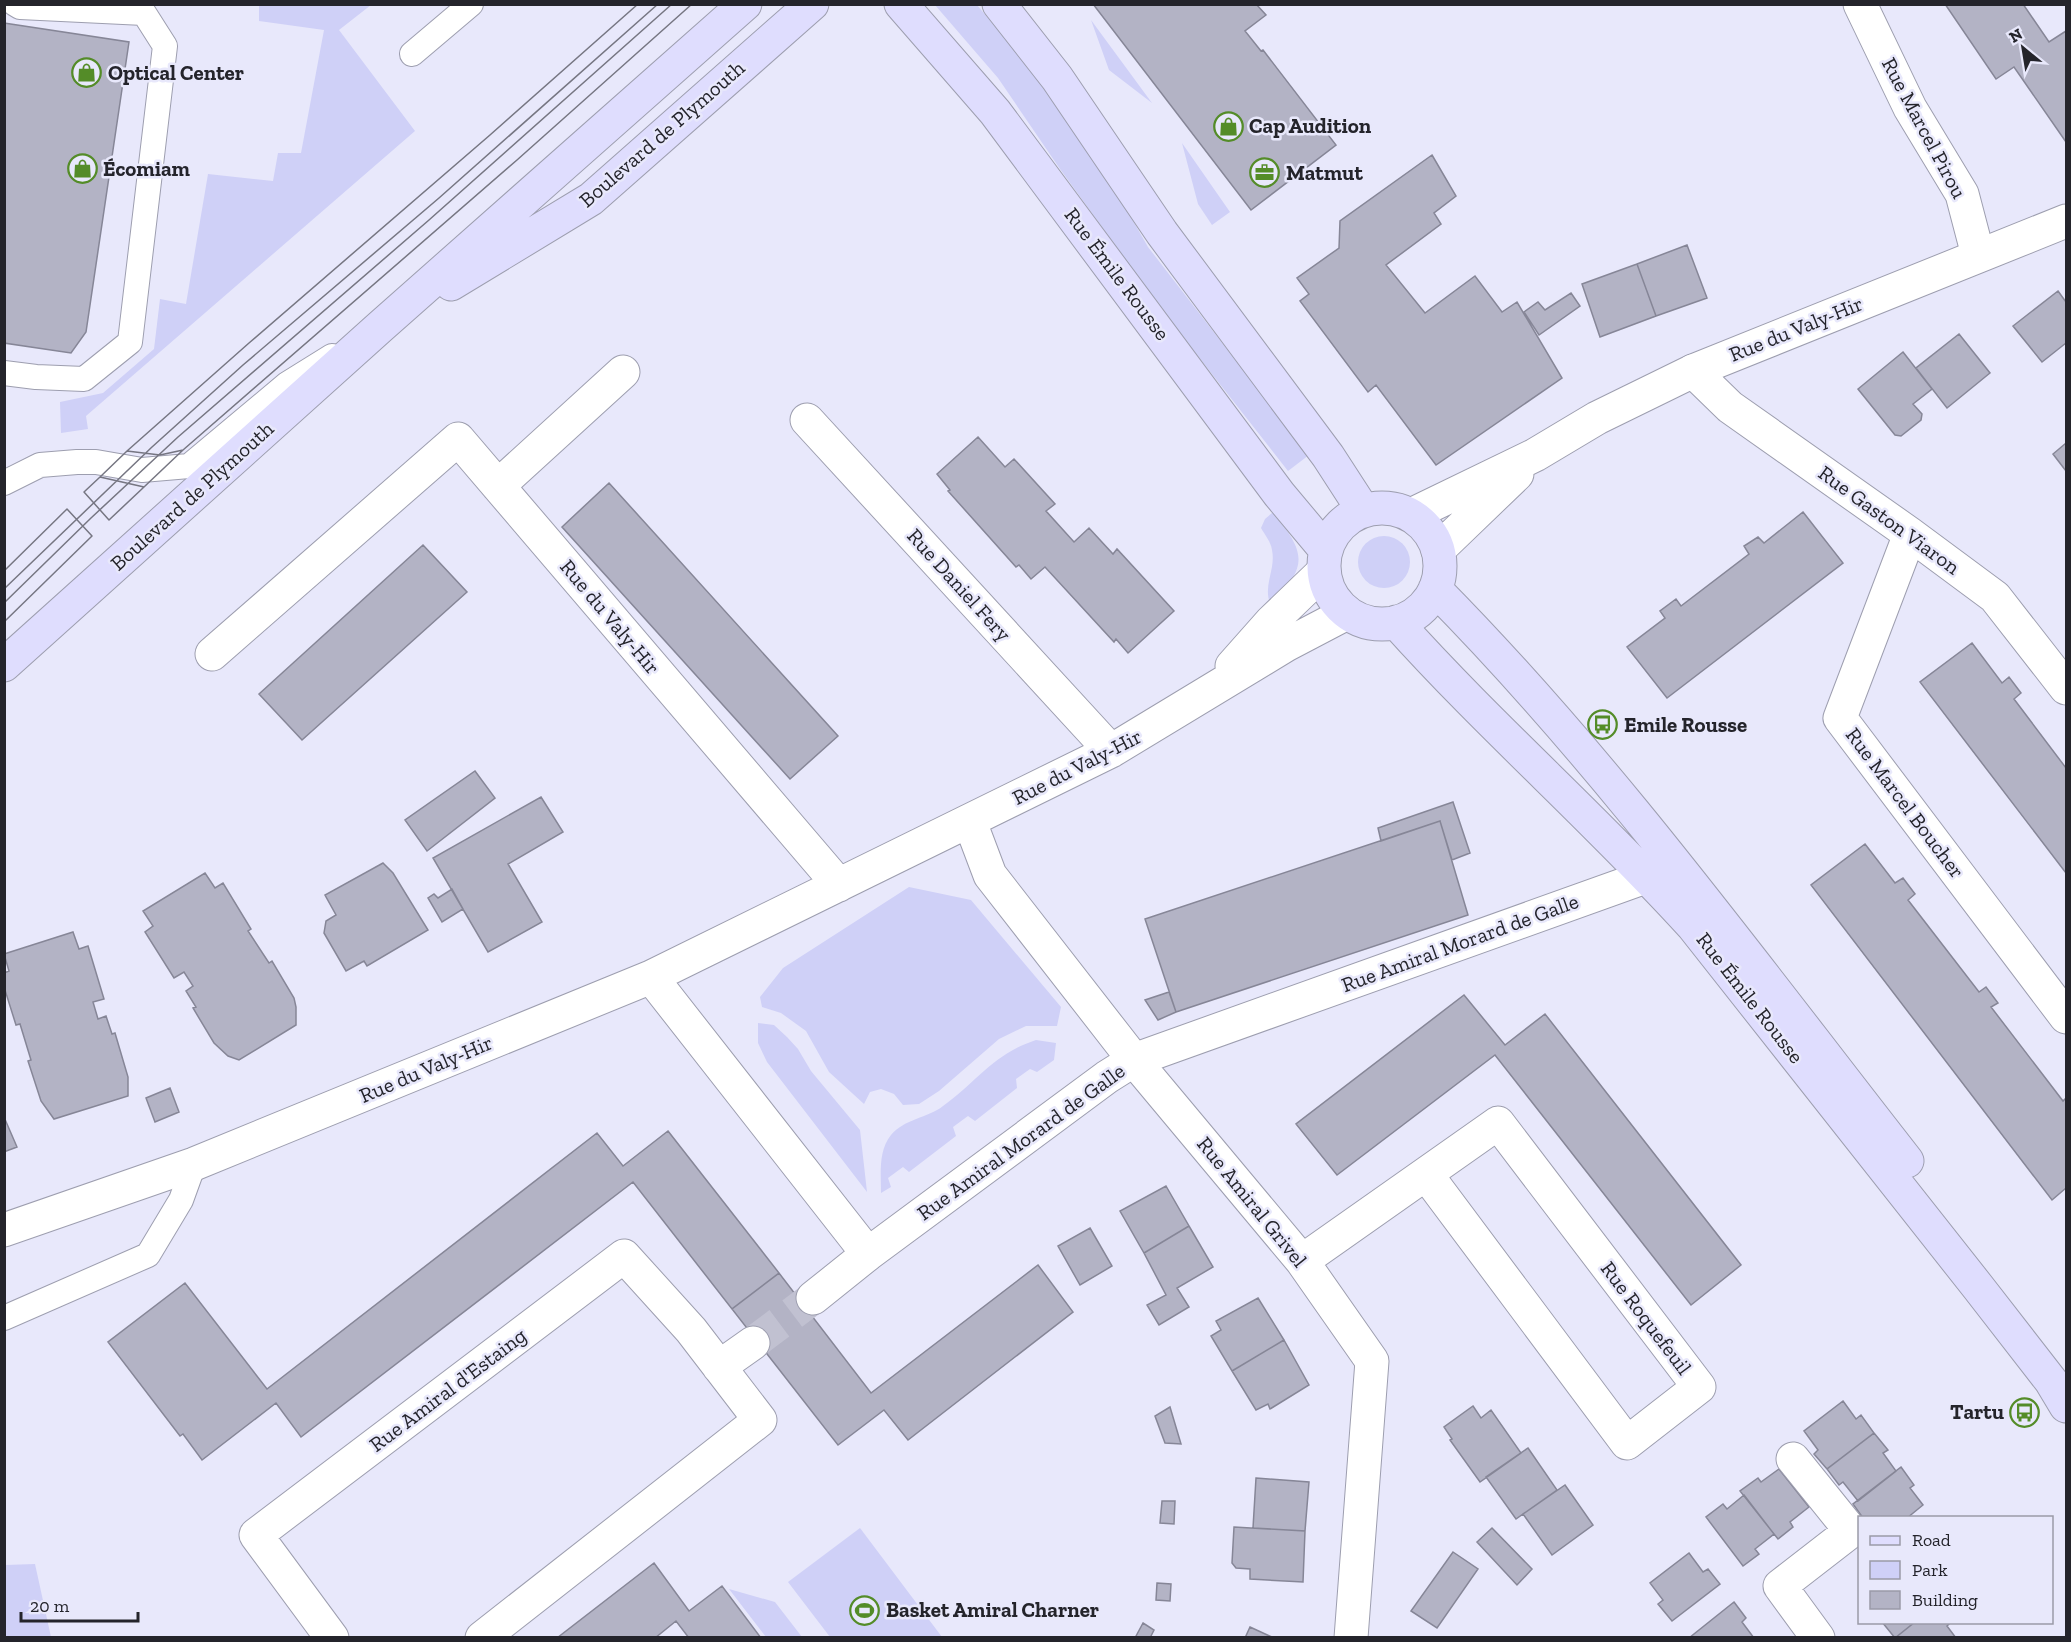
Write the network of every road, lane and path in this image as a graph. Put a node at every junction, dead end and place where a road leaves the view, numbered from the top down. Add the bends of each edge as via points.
1 (15, 4) edge
2 (471, 4) edge
3 (745, 4) edge
4 (812, 4) edge
5 (901, 4) edge
6 (999, 4) edge
7 (1860, 4) edge
8 (412, 54) dead end
9 (2067, 221) edge
10 (1978, 255) junction
11 (380, 327) junction
12 (1693, 371) junction
13 (623, 372) dead end
14 (4, 373) edge
15 (807, 420) dead end
16 (1535, 455) junction
17 (4, 483) edge
18 (498, 486) junction
19 (1363, 510) junction
20 (1411, 515) junction
21 (1910, 534) junction
22 (1438, 550) junction
23 (1324, 561) junction
24 (1436, 589) junction
25 (1347, 613) junction
26 (1396, 622) junction
27 (212, 654) dead end
28 (4, 665) edge
29 (1213, 688) junction
30 (2067, 688) edge
31 (1111, 751) junction
32 (970, 822) junction
33 (1648, 876) junction
34 (839, 885) junction
35 (651, 977) junction
36 (2067, 1017) edge
37 (1134, 1060) junction
38 (194, 1164) junction
39 (1426, 1174) junction
40 (4, 1230) edge
41 (868, 1254) junction
42 (1302, 1262) junction
43 (813, 1298) tunnel mouth
44 (4, 1318) edge
45 (753, 1343) tunnel mouth
46 (2067, 1366) edge
47 (719, 1367) junction
48 (2067, 1406) edge
49 (1793, 1459) dead end
50 (332, 1638) edge
51 (482, 1638) edge
52 (1351, 1638) edge
53 (1818, 1638) edge

1 - 14 lane via 144,13 165,46 130,342 84,379
2 - 8 lane
3 - 11 main road, Boulevard de Plymouth
4 - 11 main road, Boulevard de Plymouth via 591,199
5 - 23 main road, Rue Émile Rousse via 995,112 1279,494
6 - 19 main road via 1058,78 1162,233 1328,456
7 - 10 street, Rue Marcel Pirou via 1910,108 1962,194
9 - 10 street, Rue du Valy-Hir
10 - 12 street, Rue du Valy-Hir
11 - 17 lane via 287,384 189,466 142,470 96,462 58,463 40,465
11 - 28 main road, Boulevard de Plymouth
12 - 16 street, Rue du Valy-Hir via 1597,418
12 - 21 street, Rue Gaston Viaron via 1730,407
13 - 18 street
15 - 31 street, Rue Daniel Fery
16 - 20 street, Rue du Valy-Hir
16 - 22 street, Rue du Valy-Hir
18 - 27 street, Rue du Valy-Hir via 458,439
18 - 34 street, Rue du Valy-Hir
19 - 20 main road via 1388,507
19 - 23 main road via 1339,525
20 - 22 main road via 1428,529
21 - 30 street, Rue Gaston Viaron via 1995,597
21 - 36 street, Rue Marcel Boucher via 1840,718
22 - 24 main road via 1440,570
23 - 25 main road via 1331,595
23 - 29 street, Rue du Valy-Hir
24 - 26 main road via 1420,610
24 - 46 main road, Rue Émile Rousse via 1483,637 1678,864
25 - 26 main road via 1371,623
25 - 29 street, Rue du Valy-Hir
26 - 33 main road, Rue Émile Rousse via 1442,674
29 - 31 street, Rue du Valy-Hir
31 - 32 street, Rue du Valy-Hir
32 - 34 street, Rue du Valy-Hir
32 - 37 street, Rue Amiral Grivel via 990,875
33 - 37 street, Rue Amiral Morard de Galle
33 - 48 main road, Rue Émile Rousse via 1700,935
34 - 35 street, Rue du Valy-Hir
35 - 38 street, Rue du Valy-Hir
35 - 41 street
37 - 41 street, Rue Amiral Morard de Galle
37 - 42 street, Rue Amiral Grivel
38 - 40 street, Rue du Valy-Hir
38 - 44 lane via 181,1200 148,1255
39 - 39 street, Rue Roquefeuil via 1498,1123 1699,1387 1627,1443
39 - 42 street, Rue Roquefeuil
41 - 43 street
42 - 52 street, Rue Amiral Grivel via 1372,1361
45 - 47 street
47 - 50 street, Rue Amiral d'Estaing via 624,1256 256,1535
47 - 51 street, Rue Amiral d'Estaing via 760,1420
49 - 53 street via 1851,1531 1780,1586

